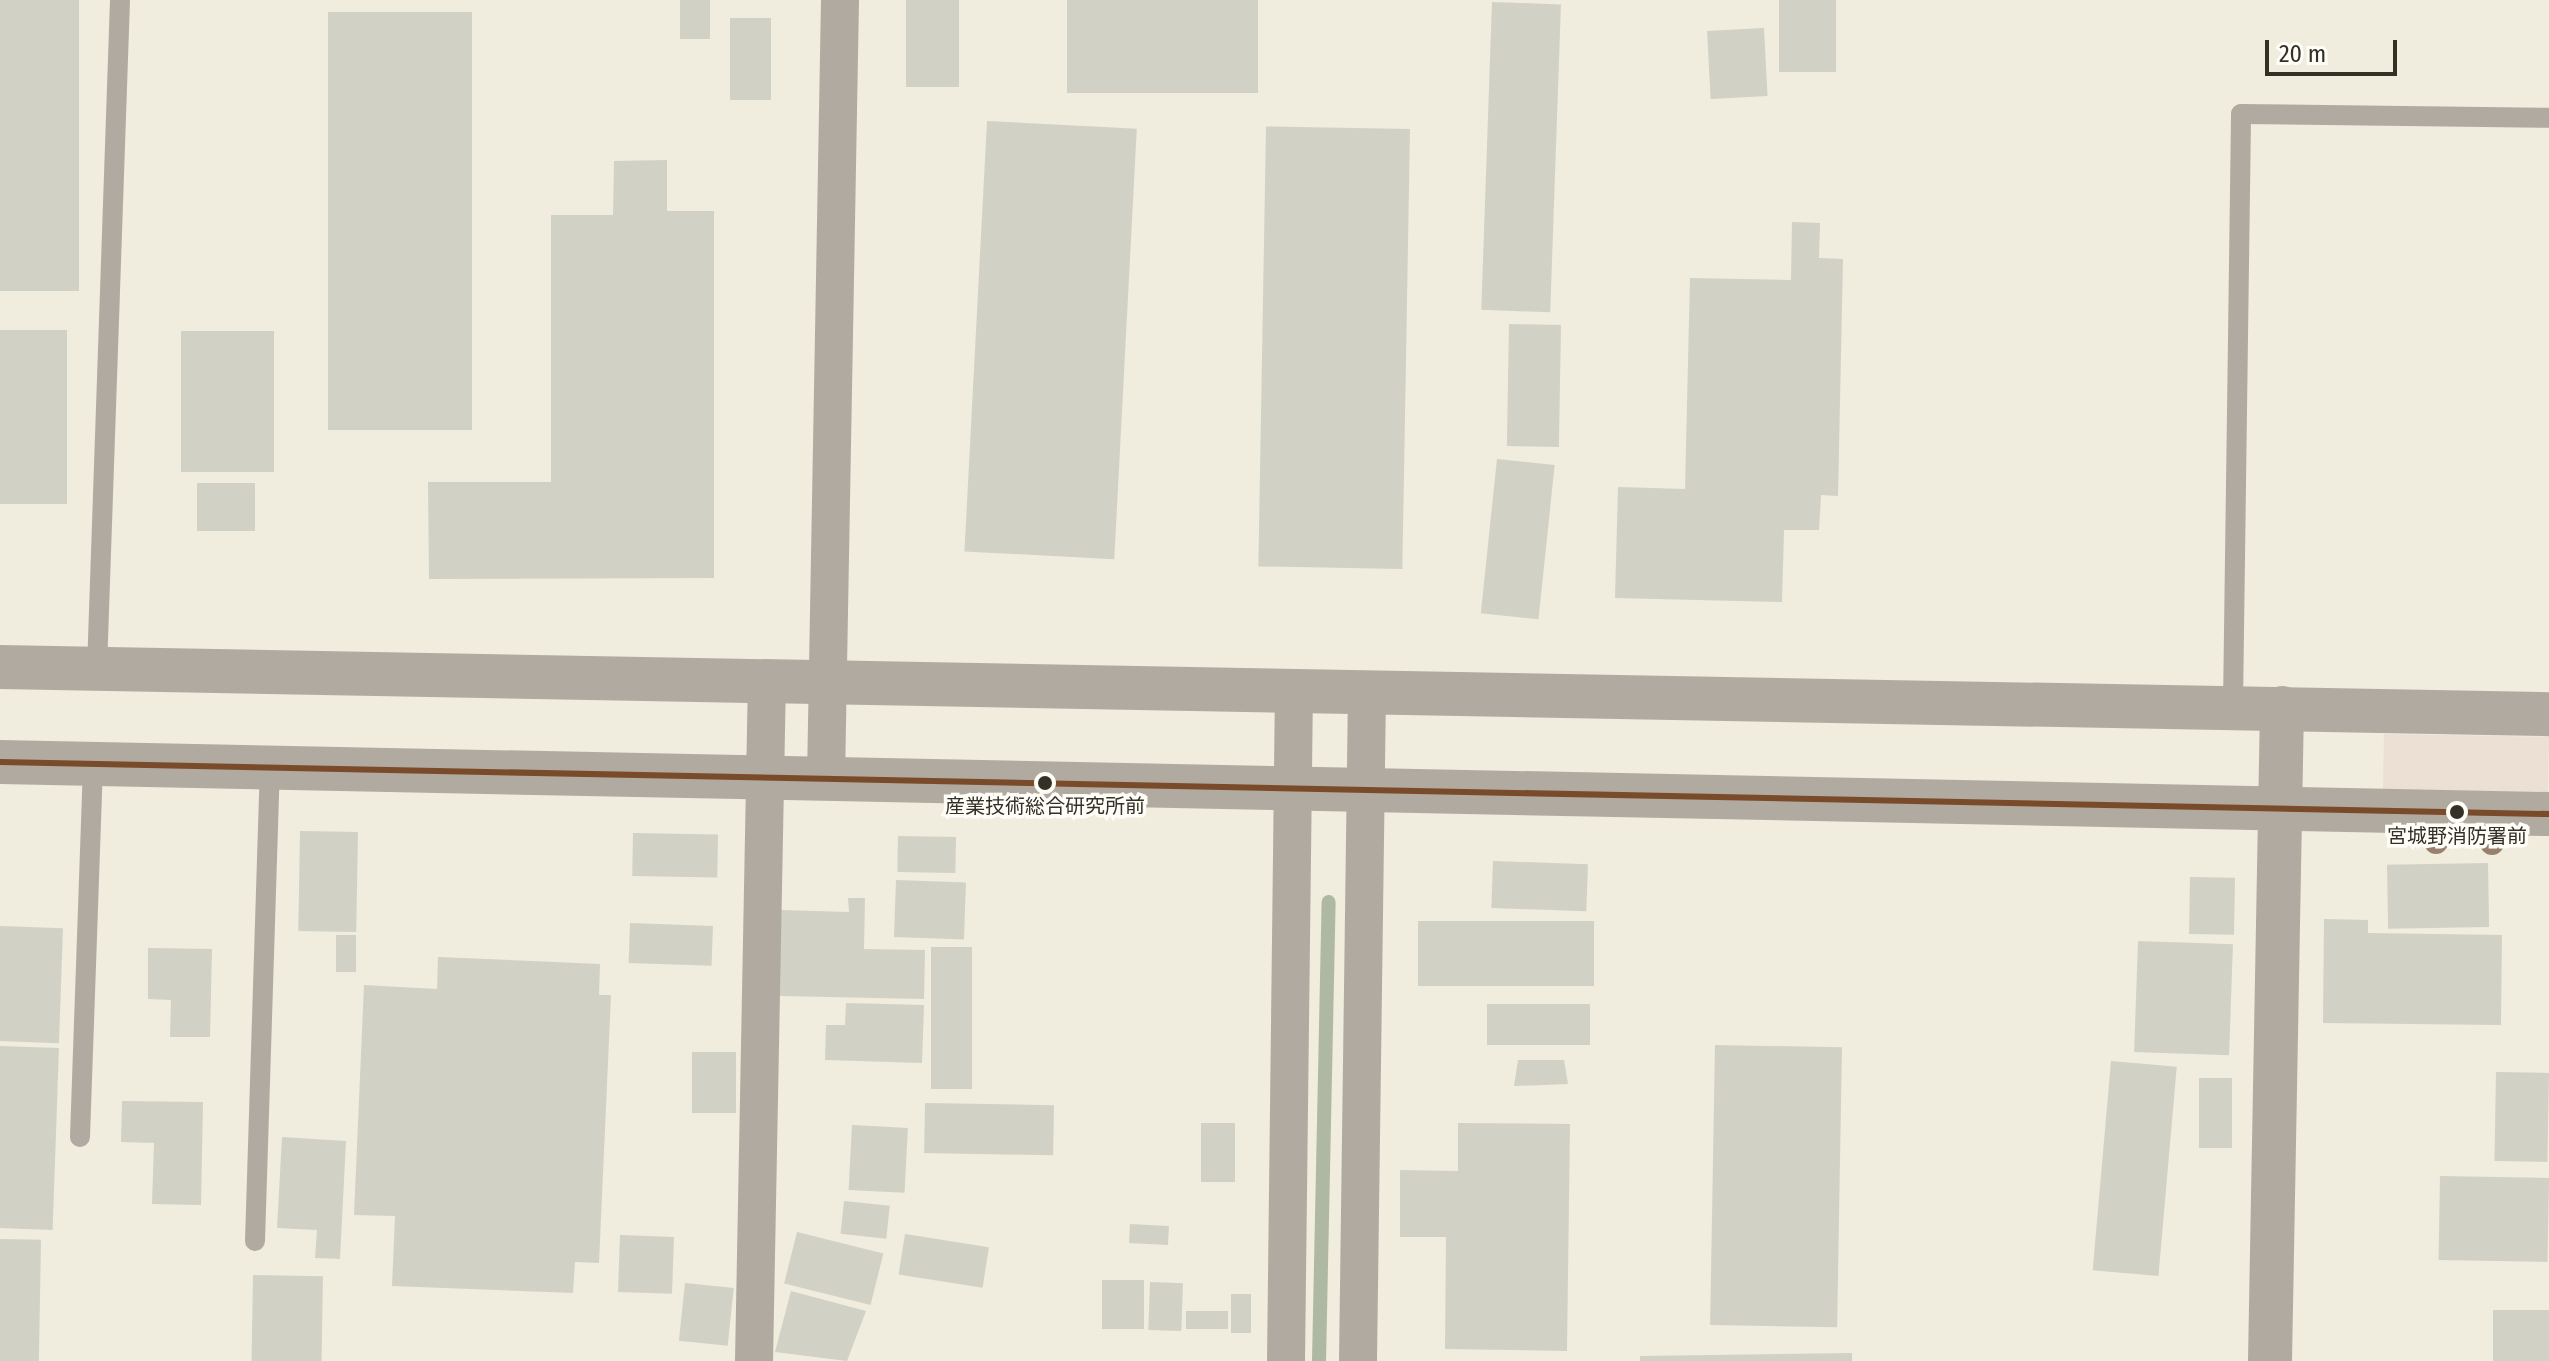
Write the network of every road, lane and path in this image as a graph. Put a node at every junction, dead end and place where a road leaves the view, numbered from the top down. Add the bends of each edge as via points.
1 (120, 0) edge
2 (840, 0) edge
3 (2549, 118) edge
4 (0, 667) edge
5 (97, 669) junction
6 (767, 680) junction
7 (827, 681) junction
8 (1294, 690) junction
9 (1367, 692) junction
10 (2233, 705) junction
11 (2282, 708) junction
12 (2549, 714) edge
13 (0, 762) edge
14 (93, 764) junction
15 (270, 767) junction
16 (762, 776) junction
17 (826, 779) junction
18 (1294, 793) junction
19 (1368, 795) junction
20 (2282, 811) junction
21 (2549, 814) edge
22 (80, 1137) dead end
23 (255, 1241) dead end
24 (754, 1361) edge
25 (1286, 1361) edge
26 (1358, 1361) edge
27 (2270, 1361) edge

1 - 5 lane
2 - 7 street
3 - 10 lane via 2241,114
4 - 5 street
5 - 6 street
6 - 7 street
6 - 16 street
7 - 8 street
7 - 17 street
8 - 9 street
8 - 18 street
9 - 10 street
9 - 19 street
10 - 11 street
11 - 12 street
11 - 20 street
13 - 14 street
14 - 15 street
14 - 22 lane
15 - 16 street
15 - 23 lane
16 - 17 street
16 - 24 street
17 - 18 street
18 - 19 street
18 - 25 street
19 - 20 street
19 - 26 street
20 - 21 street
20 - 27 street

